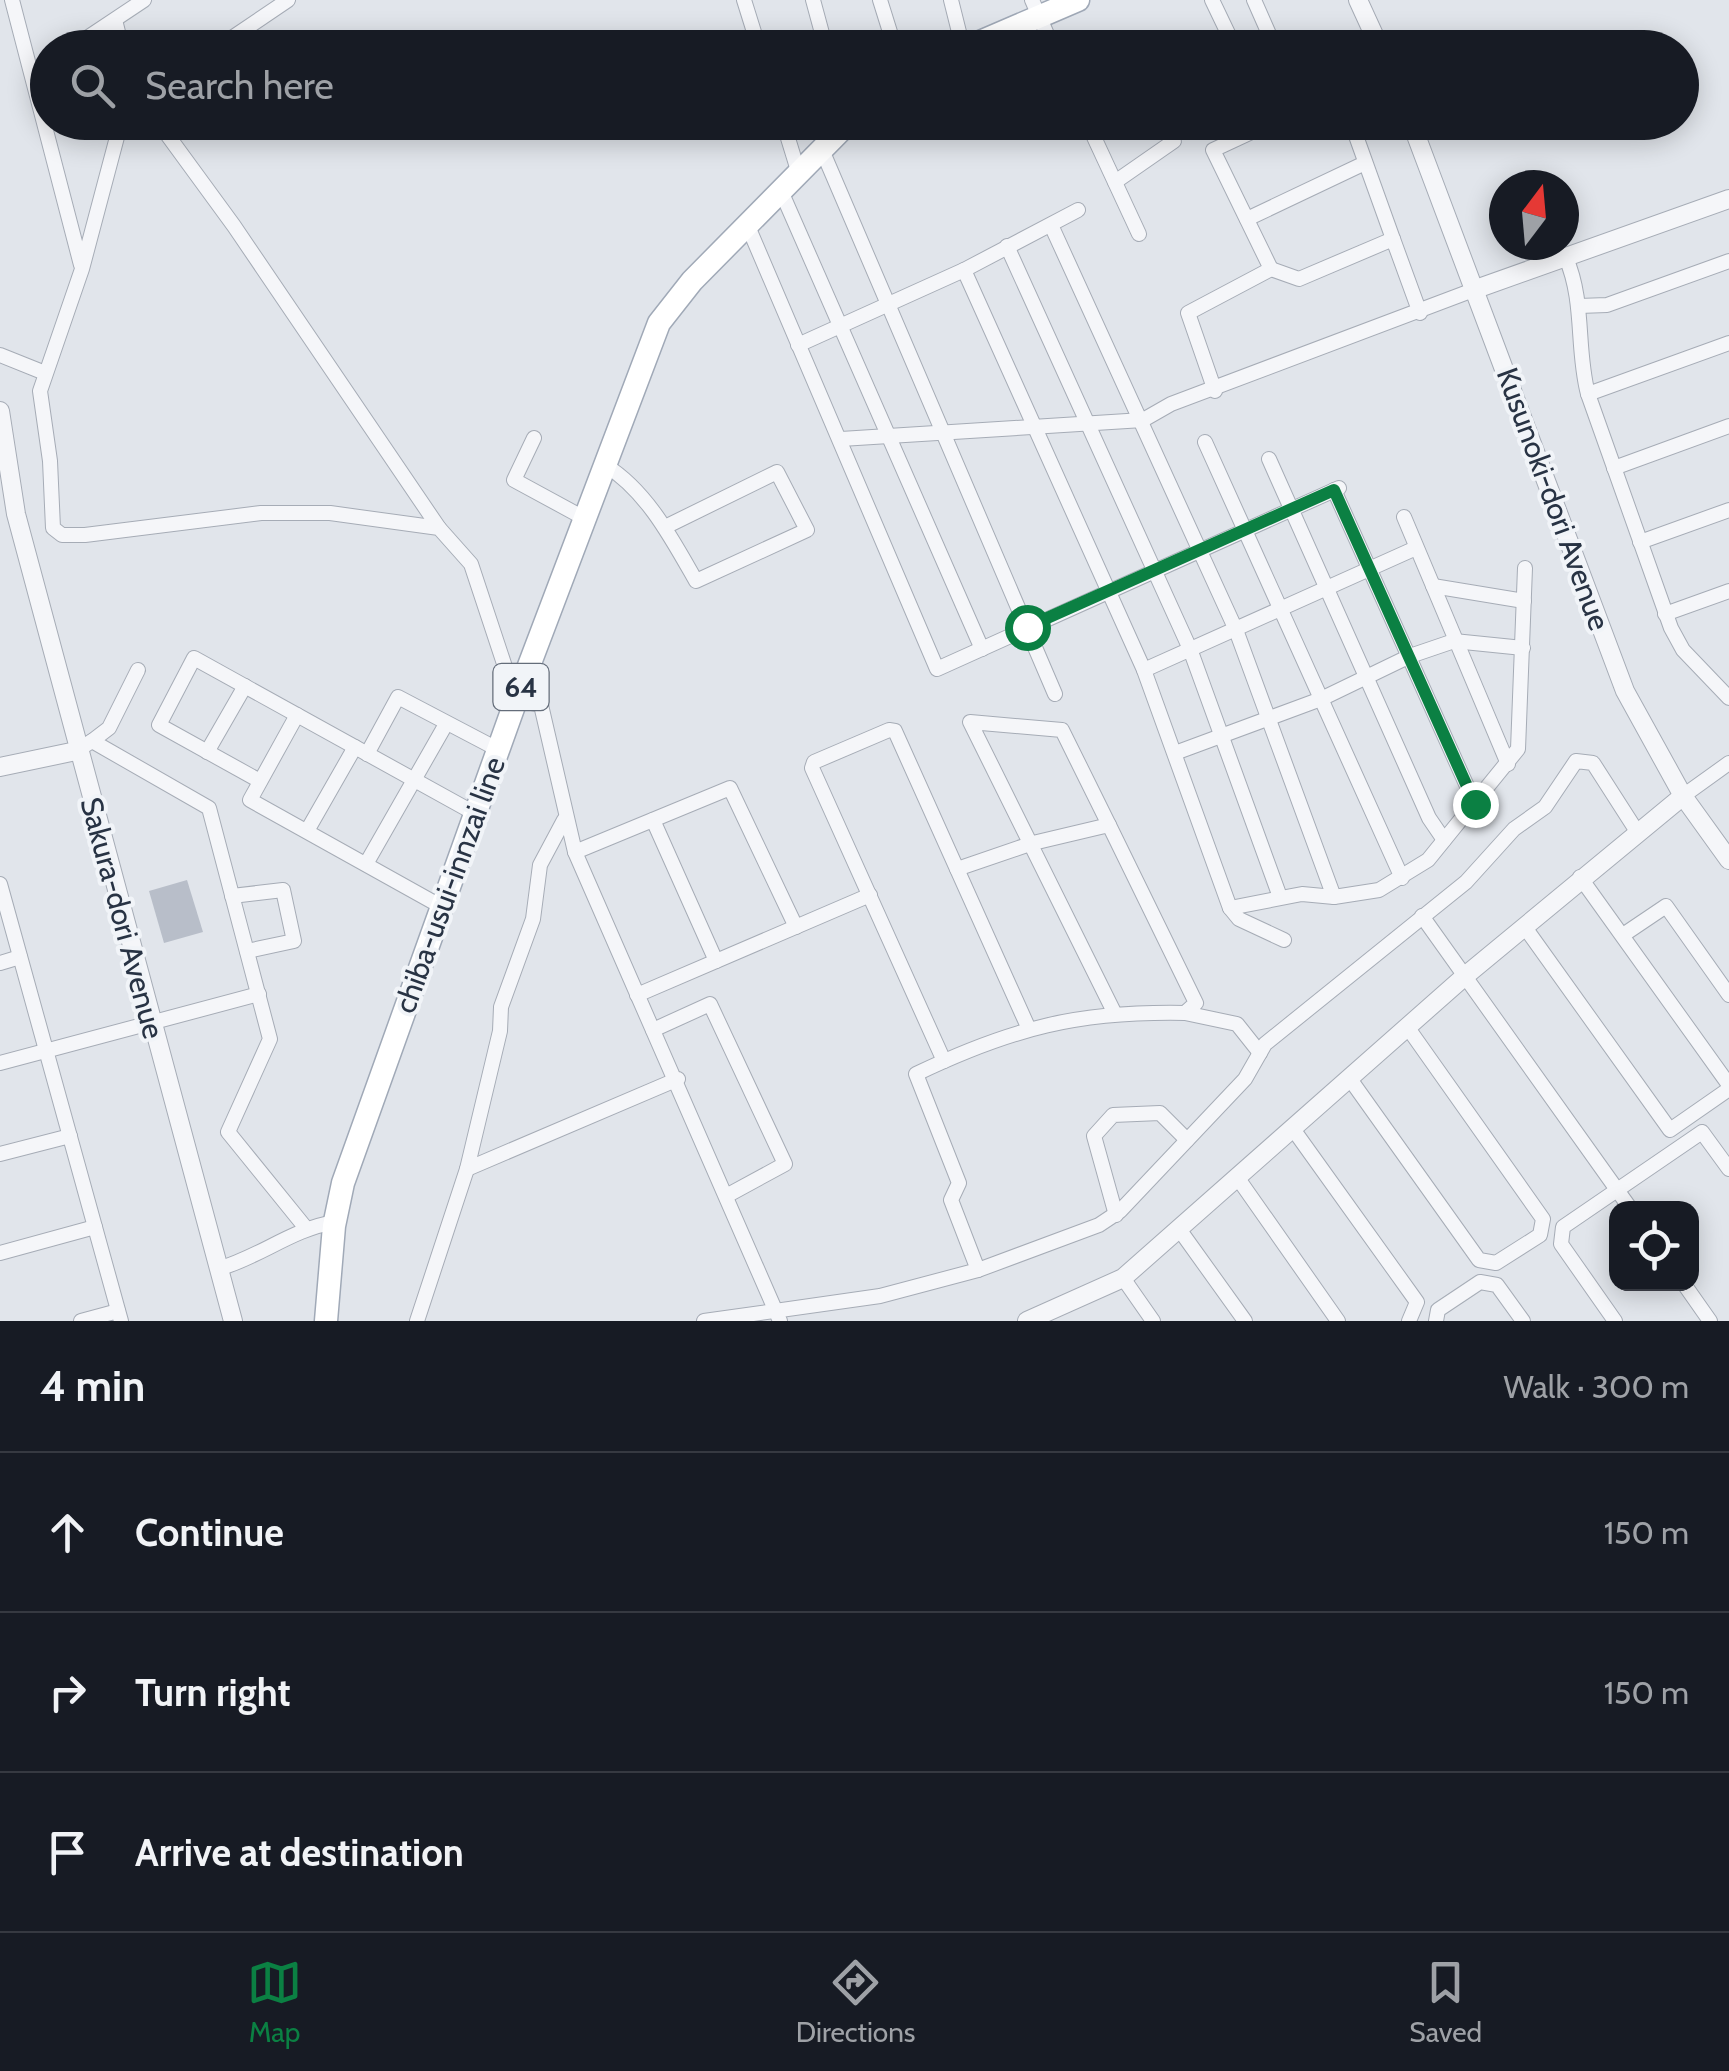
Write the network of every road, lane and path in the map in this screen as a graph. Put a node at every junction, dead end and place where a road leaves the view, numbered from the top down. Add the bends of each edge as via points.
1 (12, 0) edge
2 (144, 0) edge
3 (288, 0) edge
4 (744, 0) edge
5 (813, 0) edge
6 (880, 0) edge
7 (951, 0) edge
8 (1078, 0) edge
9 (1212, 0) edge
10 (1254, 0) edge
11 (1358, 0) edge
12 (1035, 8) edge
13 (115, 20) junction
14 (100, 30) edge
15 (118, 30) edge
16 (244, 30) edge
17 (753, 30) edge
18 (821, 30) edge
19 (889, 30) edge
20 (959, 30) edge
21 (996, 30) edge
22 (1227, 30) edge
23 (1267, 30) edge
24 (1372, 30) edge
25 (30, 63) edge
26 (50, 140) edge
27 (116, 140) edge
28 (171, 140) edge
29 (789, 140) edge
30 (832, 140) edge
31 (1096, 140) edge
32 (1234, 140) edge
33 (1357, 140) edge
34 (1418, 140) edge
35 (1174, 141) dead end
36 (822, 150) junction
37 (1366, 164) junction
38 (799, 174) junction
39 (1115, 182) junction
40 (781, 191) junction
41 (1729, 199) edge
42 (1078, 210) dead end
43 (1246, 219) junction
44 (747, 224) junction
45 (1050, 225) junction
46 (1139, 234) dead end
47 (1393, 238) junction
48 (1007, 246) junction
49 (1579, 253) edge
50 (1560, 260) edge
51 (1567, 260) edge
52 (1729, 261) edge
53 (82, 269) junction
54 (1271, 269) junction
55 (964, 270) junction
56 (1476, 289) junction
57 (889, 305) junction
58 (1579, 306) junction
59 (1420, 313) junction
60 (844, 325) junction
61 (1729, 343) edge
62 (798, 345) junction
63 (0, 355) edge
64 (44, 373) junction
65 (1215, 390) junction
66 (1588, 394) junction
67 (0, 410) edge
68 (1143, 420) junction
69 (1090, 424) junction
70 (1729, 426) edge
71 (1038, 427) junction
72 (943, 432) junction
73 (890, 434) junction
74 (534, 438) dead end
75 (841, 439) junction
76 (1204, 442) dead end
77 (1269, 458) dead end
78 (604, 465) junction
79 (1614, 468) junction
80 (0, 485) edge
81 (1290, 509) junction
82 (1729, 510) edge
83 (16, 514) junction
84 (1404, 517) dead end
85 (584, 518) junction
86 (665, 527) junction
87 (440, 528) junction
88 (1244, 528) junction
89 (1640, 542) junction
90 (1416, 548) junction
91 (1199, 551) junction
92 (1372, 568) junction
93 (1525, 568) dead end
94 (1156, 571) junction
95 (1433, 586) junction
96 (1327, 588) junction
97 (1110, 590) junction
98 (1729, 591) edge
99 (1524, 602) junction
100 (1283, 610) junction
101 (1665, 614) junction
102 (1027, 627) junction
103 (1236, 630) junction
104 (1454, 640) junction
105 (1523, 648) junction
106 (982, 649) junction
107 (1190, 649) junction
108 (1410, 656) junction
109 (138, 670) dead end
110 (1144, 670) junction
111 (1366, 678) junction
112 (245, 686) junction
113 (1726, 689) edge
114 (1055, 694) dead end
115 (1320, 699) junction
116 (516, 700) junction
117 (297, 715) junction
118 (1271, 719) junction
119 (446, 724) junction
120 (1222, 737) junction
121 (84, 746) junction
122 (361, 750) junction
123 (498, 750) junction
124 (207, 752) junction
125 (1174, 754) junction
126 (1729, 762) edge
127 (1508, 764) junction
128 (0, 767) edge
129 (414, 779) junction
130 (260, 781) junction
131 (1683, 796) junction
132 (1475, 804) junction
133 (476, 814) junction
134 (564, 820) junction
135 (653, 820) junction
136 (1108, 825) junction
137 (1636, 830) junction
138 (307, 831) junction
139 (1444, 840) junction
140 (1033, 844) junction
141 (575, 852) junction
142 (1729, 860) edge
143 (366, 864) junction
144 (957, 870) junction
145 (1580, 877) junction
146 (1402, 878) junction
147 (0, 884) edge
148 (870, 895) junction
149 (232, 896) junction
150 (1334, 897) junction
151 (1280, 898) junction
152 (442, 908) junction
153 (1230, 908) junction
154 (1422, 916) junction
155 (1524, 926) junction
156 (796, 927) junction
157 (1623, 935) junction
158 (1284, 940) dead end
159 (247, 951) junction
160 (20, 957) junction
161 (716, 961) junction
162 (0, 962) edge
163 (1465, 976) junction
164 (258, 994) junction
165 (638, 994) junction
166 (1729, 994) edge
167 (1114, 1012) junction
168 (1186, 1012) junction
169 (151, 1022) junction
170 (1028, 1027) junction
171 (1408, 1028) junction
172 (653, 1030) junction
173 (46, 1050) junction
174 (1260, 1053) junction
175 (944, 1061) junction
176 (0, 1063) edge
177 (678, 1079) junction
178 (1350, 1079) junction
179 (1729, 1087) edge
180 (1293, 1128) junction
181 (70, 1136) junction
182 (1188, 1140) junction
183 (0, 1154) edge
184 (467, 1169) junction
185 (1729, 1169) edge
186 (1236, 1178) junction
187 (1617, 1190) junction
188 (728, 1195) junction
189 (1625, 1201) edge
190 (1116, 1215) junction
191 (335, 1222) junction
192 (95, 1227) junction
193 (304, 1227) junction
194 (1178, 1229) junction
195 (0, 1253) edge
196 (218, 1268) junction
197 (978, 1270) junction
198 (1123, 1278) junction
199 (1689, 1291) edge
200 (778, 1315) edge
201 (1060, 1315) edge
202 (120, 1316) edge
203 (81, 1321) edge
204 (232, 1321) edge
205 (326, 1321) edge
206 (417, 1321) edge
207 (704, 1321) edge
208 (1027, 1321) edge
209 (1153, 1321) edge
210 (1245, 1321) edge
211 (1338, 1321) edge
212 (1409, 1321) edge
213 (1436, 1321) edge
214 (1523, 1321) edge
215 (1615, 1321) edge
216 (1710, 1321) edge

1 - 25 street
2 - 13 street
3 - 16 street
4 - 17 street
5 - 18 street
6 - 19 street
7 - 20 street
8 - 12 main road
9 - 22 street
10 - 23 street
11 - 24 street
12 - 21 main road
13 - 14 street
13 - 15 street
26 - 53 street
27 - 53 street
28 - 87 street
29 - 38 street
30 - 36 main road, chiba-usui-innzai line / 64
31 - 39 street
32 - 43 street via 1213,150
33 - 37 street
34 - 56 street, Kusunoki-dori Avenue
35 - 39 street
36 - 38 main road, chiba-usui-innzai line / 64
36 - 57 street
37 - 43 street
37 - 47 street
38 - 40 main road, chiba-usui-innzai line / 64
39 - 46 street
40 - 44 main road, chiba-usui-innzai line / 64
40 - 60 street
41 - 49 street
42 - 45 street
43 - 54 street
44 - 62 street
44 - 78 main road, chiba-usui-innzai line / 64 via 659,323
45 - 48 street
45 - 68 street
47 - 54 street via 1299,279
47 - 59 street
48 - 55 street
48 - 69 street
50 - 56 street
51 - 58 street
52 - 58 street via 1606,305
53 - 64 street
54 - 65 street via 1188,313
55 - 57 street
55 - 71 street
56 - 59 street
56 - 131 street, Kusunoki-dori Avenue via 1625,691
57 - 60 street
57 - 72 street
58 - 66 street via 1579,362
59 - 65 street
60 - 62 street
60 - 73 street
61 - 66 street
62 - 75 street
63 - 64 street
64 - 87 street via 51,511 53,528 62,536 261,514 330,513
65 - 68 street
66 - 79 street
67 - 83 street, Sakura-dori Avenue
68 - 69 street
68 - 91 street
69 - 71 street
69 - 94 street
70 - 79 street
71 - 72 street
71 - 97 street
72 - 73 street
72 - 102 street
73 - 75 street
73 - 106 street
74 - 85 street via 514,480
75 - 106 street via 937,669
76 - 88 street
77 - 81 street
78 - 85 main road, chiba-usui-innzai line / 64
78 - 86 street via 624,476
79 - 89 street
80 - 83 street, Sakura-dori Avenue
81 - 88 street
81 - 92 street via 1337,489
81 - 96 street
82 - 89 street
83 - 121 street, Sakura-dori Avenue
84 - 90 street
85 - 116 main road, chiba-usui-innzai line / 64
86 - 86 street via 778,472 807,530 696,582
87 - 116 street via 471,564
88 - 91 street
88 - 100 street
89 - 101 street
90 - 92 street
90 - 95 street
91 - 94 street
91 - 103 street
92 - 96 street
92 - 108 street
93 - 99 street
94 - 97 street
94 - 107 street
95 - 99 street
95 - 104 street
96 - 100 street
96 - 111 street
97 - 102 street
97 - 110 street
98 - 101 street
99 - 105 street
100 - 103 street
100 - 115 street
101 - 113 street via 1683,650
102 - 106 street
102 - 114 street
103 - 107 street
103 - 118 street
104 - 105 street
104 - 108 street
104 - 127 street
105 - 127 street via 1521,735
107 - 110 street
107 - 120 street
108 - 111 street
108 - 132 street
109 - 121 street via 109,728
110 - 125 street
111 - 115 street
111 - 139 street
112 - 117 street
112 - 124 street
112 - 124 street via 194,658 159,725
115 - 118 street
115 - 146 street
116 - 123 main road, chiba-usui-innzai line / 64
116 - 134 street via 541,705
117 - 122 street
117 - 130 street
118 - 120 street
118 - 150 street
119 - 122 street via 398,697
119 - 123 street
119 - 129 street
120 - 125 street
120 - 151 street
121 - 128 street
121 - 149 street via 210,808
121 - 169 street, Sakura-dori Avenue
122 - 129 street
122 - 138 street
123 - 133 main road, chiba-usui-innzai line / 64
124 - 130 street
125 - 153 street
126 - 131 street
127 - 132 street
129 - 133 street
129 - 143 street
130 - 138 street via 250,800
131 - 137 street
131 - 142 street, Kusunoki-dori Avenue
132 - 139 street
133 - 152 main road, chiba-usui-innzai line / 64
134 - 141 street
134 - 184 street via 540,866 533,919 501,1007
135 - 141 street
135 - 156 street via 730,788
135 - 161 street
136 - 140 street
136 - 140 street via 1062,730 970,722
136 - 168 street via 1196,1003
137 - 145 street
137 - 154 street via 1593,764 1576,761 1545,807
138 - 143 street
139 - 146 street
140 - 144 street
140 - 167 street
141 - 165 street
143 - 152 street
144 - 148 street via 889,730 812,768
144 - 170 street
145 - 155 street
145 - 157 street
146 - 150 street via 1379,890
147 - 160 street
148 - 156 street
148 - 175 street
149 - 159 street
149 - 159 street via 283,890 294,940
150 - 151 street
151 - 153 street
152 - 191 main road, chiba-usui-innzai line / 64
153 - 158 street via 1238,920
154 - 163 street
154 - 174 street
155 - 163 street
155 - 179 street via 1670,1130
156 - 161 street
157 - 166 street via 1666,906
157 - 179 street
159 - 164 street
160 - 162 street
160 - 173 street
161 - 165 street
163 - 171 street
163 - 187 street
164 - 169 street
164 - 193 street via 270,1039 228,1132
165 - 172 street
167 - 168 street
167 - 170 street
168 - 174 street via 1237,1024
169 - 173 street
169 - 196 street, Sakura-dori Avenue
170 - 175 street
171 - 178 street
171 - 178 street via 1544,1220 1540,1234 1496,1263 1479,1260
172 - 177 street
172 - 188 street via 710,1004 785,1164
173 - 176 street
173 - 181 street
174 - 182 street via 1245,1079
175 - 197 street via 915,1079 959,1183 951,1200
177 - 184 street
177 - 188 street
178 - 180 street
180 - 186 street
180 - 212 street via 1417,1302
181 - 183 street
181 - 192 street
182 - 190 street
182 - 190 street via 1160,1114 1112,1115 1094,1136
184 - 206 street
185 - 187 street via 1702,1132
186 - 194 street
186 - 211 street
187 - 189 street
187 - 215 street via 1563,1227 1561,1244
188 - 200 street
190 - 197 street
191 - 193 street
191 - 205 main road, chiba-usui-innzai line / 64
192 - 195 street
192 - 202 street
193 - 196 street via 255,1258
194 - 198 street
194 - 210 street
196 - 204 street, Sakura-dori Avenue
197 - 200 street
198 - 201 street
198 - 209 street
199 - 216 street
200 - 207 street
201 - 208 street
202 - 203 street
213 - 214 street via 1438,1310 1480,1282 1498,1284

